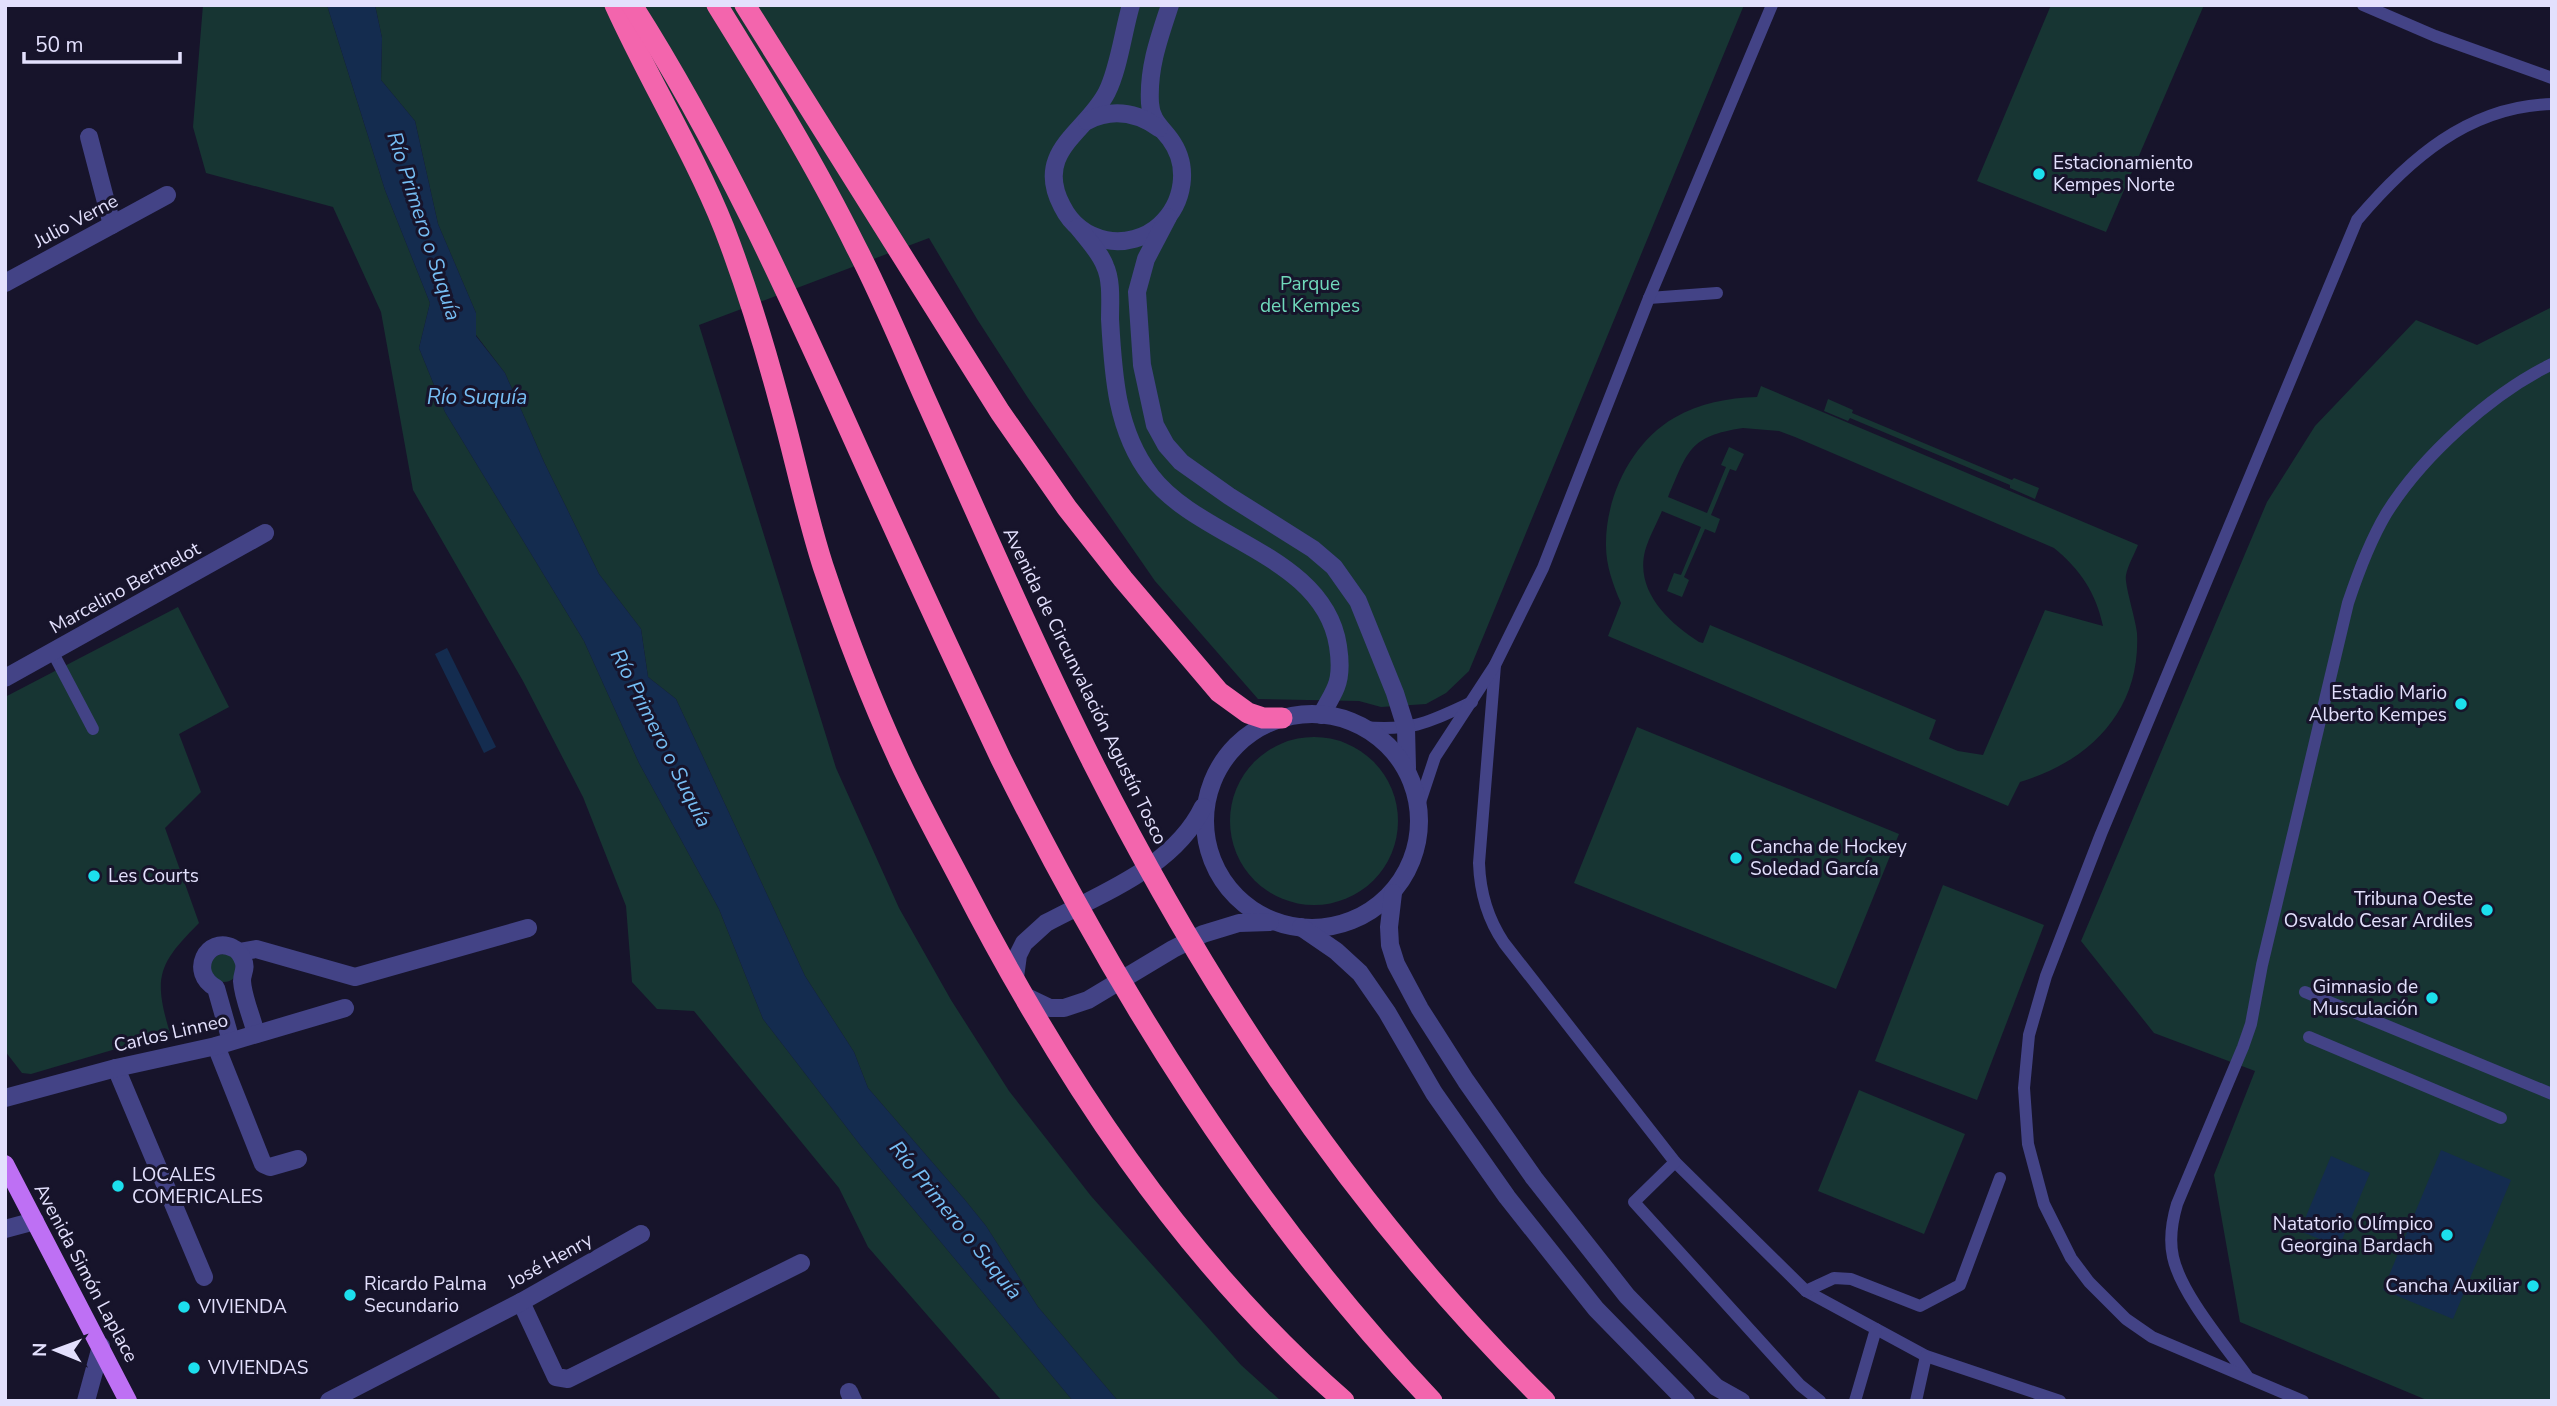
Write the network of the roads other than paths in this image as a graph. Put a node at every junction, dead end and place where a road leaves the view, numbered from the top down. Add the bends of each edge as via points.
1 (615, 5) edge
2 (632, 5) edge
3 (717, 5) edge
4 (745, 5) edge
5 (1131, 5) edge
6 (1170, 5) edge
7 (1772, 5) edge
8 (2363, 5) edge
9 (2552, 78) edge
10 (2552, 104) edge
11 (1084, 123) junction
12 (1159, 128) junction
13 (89, 137) dead end
14 (167, 195) dead end
15 (1168, 218) junction
16 (112, 225) junction
17 (1078, 227) junction
18 (5, 283) edge
19 (1717, 293) dead end
20 (1649, 298) junction
21 (2552, 364) edge
22 (265, 533) dead end
23 (53, 653) junction
24 (1495, 665) junction
25 (5, 678) edge
26 (1472, 702) junction
27 (1321, 715) junction
28 (1282, 719) junction
29 (1363, 727) junction
30 (1406, 728) junction
31 (93, 729) dead end
32 (1407, 768) junction
33 (1208, 797) junction
34 (1420, 802) junction
35 (1393, 893) junction
36 (1283, 923) junction
37 (1301, 927) junction
38 (528, 928) dead end
39 (239, 952) junction
40 (1019, 989) junction
41 (2305, 992) dead end
42 (345, 1008) dead end
43 (256, 1034) junction
44 (2309, 1037) dead end
45 (224, 1044) junction
46 (116, 1068) junction
47 (2552, 1094) edge
48 (5, 1098) edge
49 (2501, 1118) dead end
50 (298, 1159) dead end
51 (1675, 1162) junction
52 (5, 1164) edge
53 (2000, 1178) dead end
54 (35, 1220) junction
55 (5, 1229) edge
56 (641, 1234) dead end
57 (801, 1263) dead end
58 (204, 1277) dead end
59 (1806, 1291) junction
60 (521, 1302) junction
61 (1876, 1329) junction
62 (101, 1346) junction
63 (1926, 1356) junction
64 (2247, 1376) junction
65 (331, 1400) edge
66 (86, 1401) edge
67 (128, 1401) edge
68 (1344, 1401) edge
69 (1432, 1401) edge
70 (1545, 1401) edge
71 (1686, 1401) edge
72 (1741, 1401) edge
73 (1820, 1401) edge
74 (1855, 1401) edge
75 (1916, 1401) edge
76 (2060, 1401) edge
77 (2303, 1401) edge

1 - 40 highway via 723,226 765,351 842,620 890,740
2 - 69 highway, bridge via 732,178 995,747 1102,953 1260,1195 1352,1311
3 - 70 highway, Avenida de Circunvalación Agustín Tosco, bridge via 857,247 1058,690 1181,926 1253,1042 1340,1165 1486,1340
4 - 28 highway via 1000,412 1067,508 1219,692 1248,713
5 - 11 street via 1109,88
6 - 12 street via 1150,74 1151,111
7 - 20 lane
8 - 9 lane
10 - 64 lane via 2531,104 2476,121 2442,140 2415,158 2357,220 2101,834 2046,976 2029,1035 2024,1088 2028,1144 2043,1204 2071,1258 2107,1302 2152,1337
11 - 12 street via 1122,113
11 - 17 street via 1061,148 1055,173 1058,199
12 - 15 street via 1171,140 1182,171 1182,187
13 - 16 street
14 - 16 street, Julio Verne
15 - 17 street via 1142,237 1125,241 1108,241
15 - 30 street via 1146,259 1137,292 1142,365 1155,425 1181,462 1334,567 1358,601
16 - 18 street, Julio Verne
17 - 27 street via 1106,267 1114,382 1136,453 1160,486 1181,504 1301,580 1336,632 1337,686
19 - 20 lane
20 - 24 lane via 1543,568
21 - 64 lane via 2486,405 2419,472 2386,514 2348,603 2251,1024 2172,1222 2172,1255 2181,1280
22 - 23 street, Marcelino Bertnelot
23 - 25 street, Marcelino Bertnelot
23 - 31 lane
24 - 26 lane
24 - 51 lane via 1479,863 1480,888 1492,924
26 - 30 lane
26 - 34 lane via 1435,757
27 - 28 street
27 - 29 street
28 - 33 street via 1262,726 1235,746
29 - 30 lane
29 - 32 street via 1388,744
30 - 32 street
32 - 34 street
33 - 36 street via 1205,839 1216,871 1249,908
33 - 40 street via 1173,848 1034,932 1015,965
34 - 35 street via 1417,849
35 - 37 street via 1349,922
35 - 72 street via 1389,927 1396,964 1466,1081 1534,1178 1628,1296 1716,1387
36 - 37 street
36 - 40 street via 1239,923 1203,934 1077,1005 1049,1008
37 - 71 street via 1360,973 1434,1093 1507,1197 1596,1309
38 - 39 street via 355,977 256,949
39 - 43 street
39 - 45 street via 219,946 207,952 201,965 204,979 216,988
40 - 68 highway via 1161,1206 1219,1278
41 - 47 lane
42 - 43 street, Carlos Linneo
43 - 45 street, Carlos Linneo
44 - 49 lane
45 - 46 street, Carlos Linneo
45 - 50 street via 263,1164 270,1167
46 - 48 street, Carlos Linneo
46 - 58 street
51 - 59 lane
51 - 73 lane via 1633,1202 1800,1385
52 - 54 main road, Avenida Simón Laplace
53 - 59 lane via 1960,1285 1920,1306 1851,1279 1834,1278
54 - 55 street
54 - 62 main road, Avenida Simón Laplace
56 - 60 street, José Henry
57 - 60 street via 568,1379 556,1377
59 - 61 lane
60 - 65 street, José Henry
61 - 63 lane
61 - 74 lane
62 - 66 street
62 - 67 main road, Avenida Simón Laplace
63 - 75 lane
63 - 76 lane
64 - 77 lane

